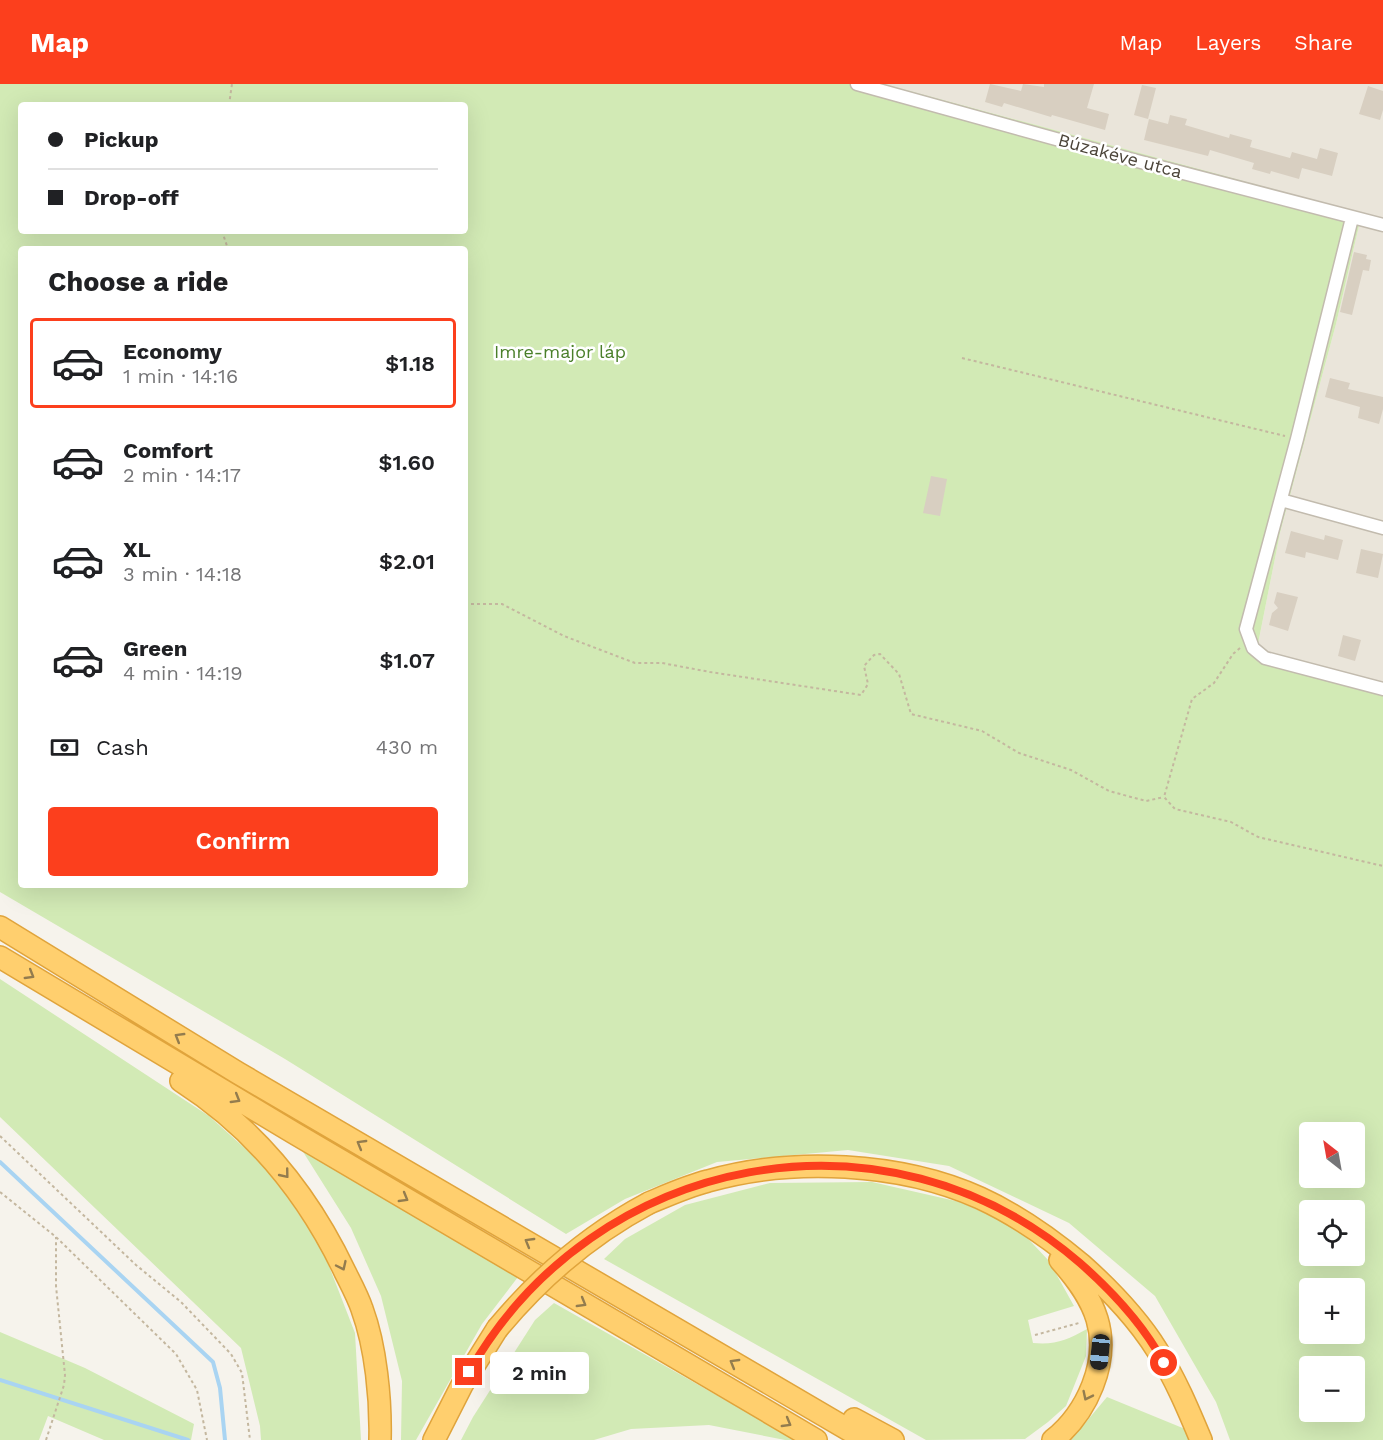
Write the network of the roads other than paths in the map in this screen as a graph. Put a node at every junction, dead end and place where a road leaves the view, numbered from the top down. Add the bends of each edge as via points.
1 (857, 84) edge
2 (871, 86) edge
3 (1352, 218) junction
4 (1383, 225) edge
5 (1281, 500) junction
6 (1383, 528) edge
7 (1383, 689) edge
8 (0, 927) edge
9 (0, 957) edge
10 (59, 993) junction
11 (1029, 1226) junction
12 (784, 1392) junction
13 (380, 1440) edge
14 (434, 1440) edge
15 (816, 1440) edge
16 (866, 1440) edge
17 (893, 1440) edge
18 (1053, 1440) edge
19 (1201, 1440) edge

1 - 2 street, Búzakéve utca
2 - 3 street, Búzakéve utca
3 - 4 street, Búzakéve utca
3 - 5 street
5 - 6 street
5 - 7 street via 1247,634 1253,648 1265,658
12 -> 8 highway via 238,1073
9 -> 10 highway
10 -> 13 highway via 114,1039 195,1090 251,1136 314,1214 362,1310 372,1352
10 -> 15 highway
11 - 14 highway, bridge via 980,1198 901,1174 808,1167 771,1169 708,1181 618,1219 565,1258 497,1329
11 -> 18 highway via 1073,1274 1097,1319 1100,1352 1090,1393 1072,1422
11 - 19 highway via 1083,1266 1133,1316 1157,1350
12 - 16 highway
12 - 17 highway via 819,1400

